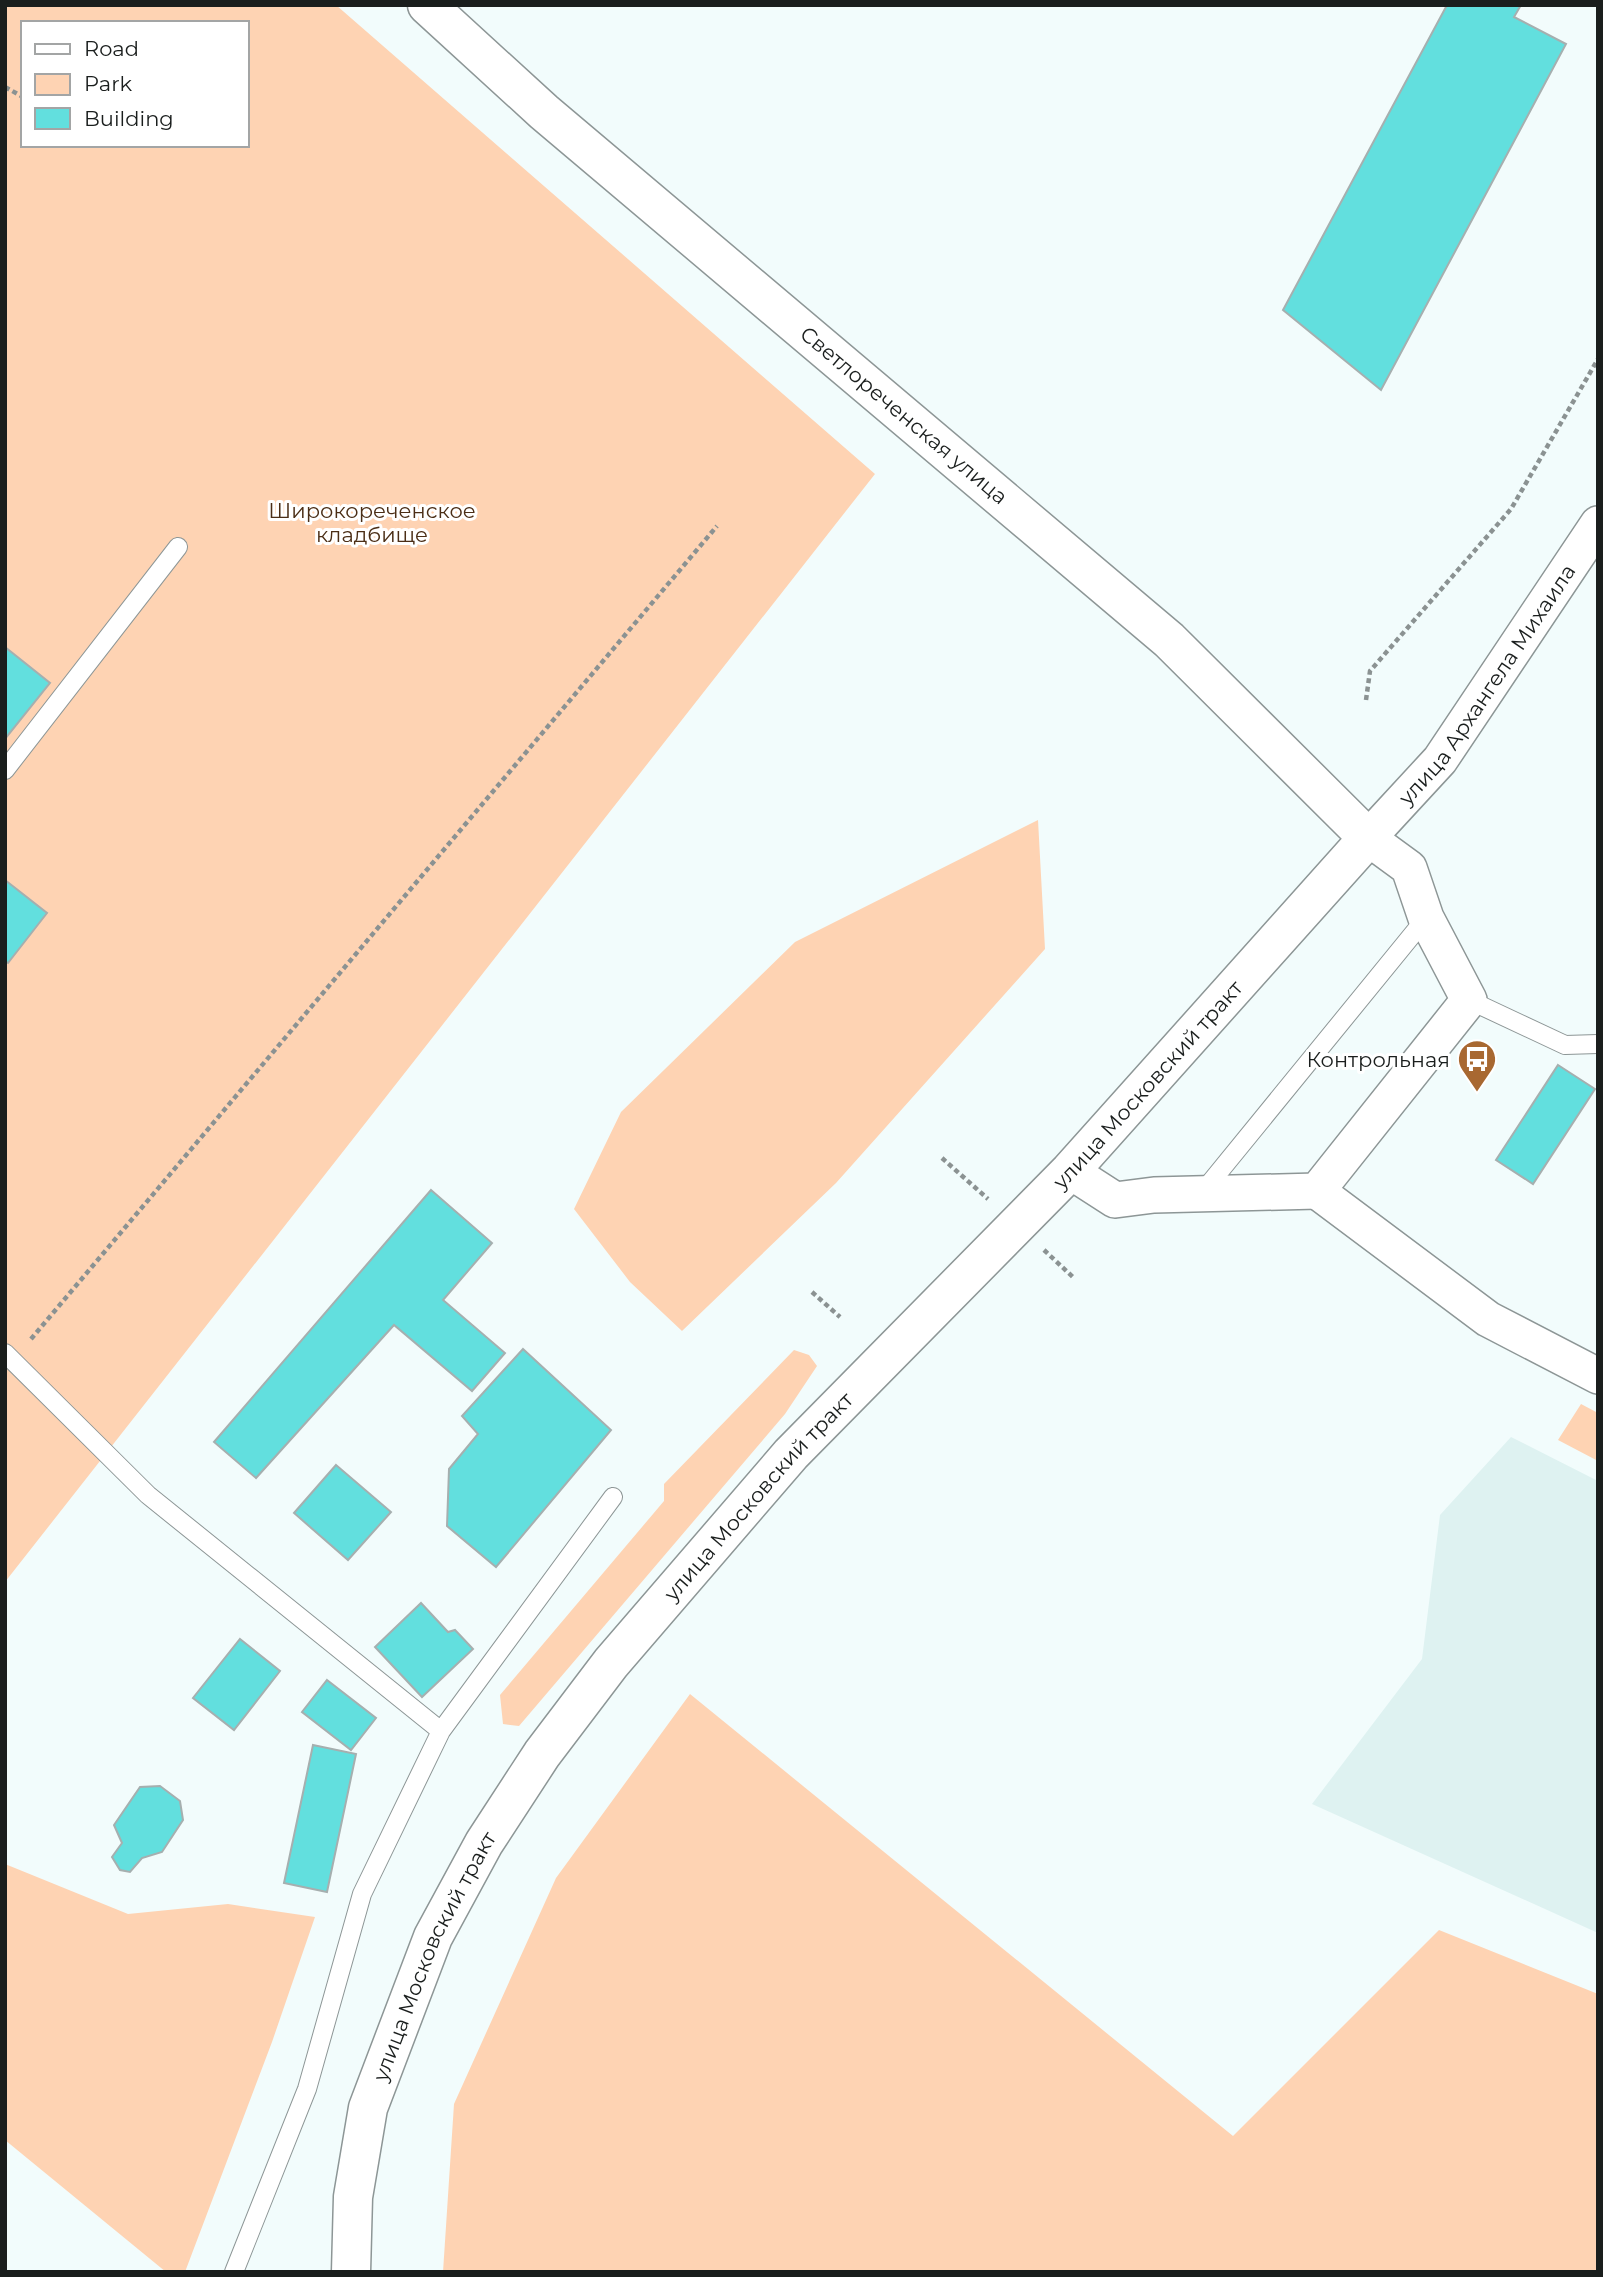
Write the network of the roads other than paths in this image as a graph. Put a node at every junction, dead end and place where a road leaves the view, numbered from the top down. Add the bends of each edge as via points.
1 (427, 5) edge
2 (1598, 524) edge
3 (178, 547) dead end
4 (5, 770) edge
5 (1368, 838) junction
6 (1426, 918) junction
7 (1469, 1000) junction
8 (1598, 1044) edge
9 (1070, 1171) junction
10 (1317, 1191) junction
11 (1201, 1194) junction
12 (8, 1361) edge
13 (1598, 1376) edge
14 (614, 1497) dead end
15 (441, 1731) junction
16 (234, 2272) edge
17 (351, 2272) edge

1 - 5 main road, Светлореченская улица via 544,112 1169,640
2 - 5 street, улица Архангела Михаила via 1440,761
3 - 4 lane
5 - 6 street via 1409,868
5 - 9 main road, улица Московский тракт
6 - 7 street
6 - 11 lane
7 - 8 lane via 1565,1045
7 - 10 street
9 - 11 street via 1115,1200
9 - 17 main road, улица Московский тракт via 791,1454 611,1663 484,1843 433,1937 368,2108 353,2197
10 - 11 street
10 - 13 street via 1488,1319
12 - 15 lane via 148,1495
14 - 15 lane
15 - 16 lane via 362,1894 307,2089

